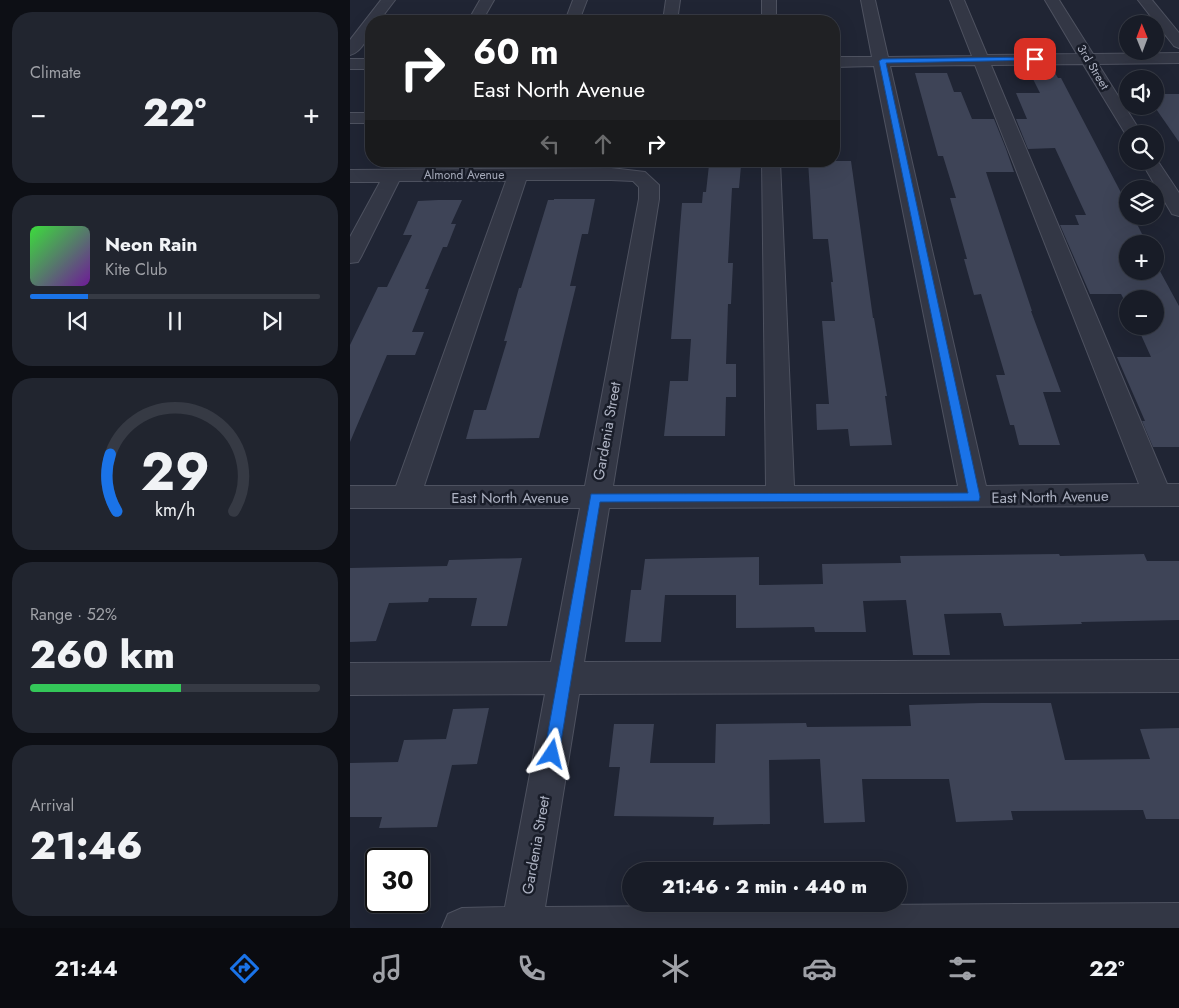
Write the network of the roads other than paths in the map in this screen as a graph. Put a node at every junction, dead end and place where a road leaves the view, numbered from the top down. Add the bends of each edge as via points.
1 (388, 0) edge
2 (487, 0) edge
3 (580, 0) edge
4 (672, 0) edge
5 (769, 0) edge
6 (868, 0) edge
7 (957, 0) edge
8 (1052, 0) edge
9 (1145, 0) edge
10 (377, 15) edge
11 (478, 15) edge
12 (574, 15) edge
13 (671, 15) edge
14 (769, 15) edge
15 (365, 31) edge
16 (1179, 43) edge
17 (350, 50) edge
18 (1088, 58) junction
19 (1179, 58) edge
20 (982, 60) junction
21 (882, 61) junction
22 (840, 62) edge
23 (350, 64) edge
24 (365, 64) edge
25 (350, 118) edge
26 (365, 118) edge
27 (1128, 125) edge
28 (771, 167) edge
29 (1155, 170) edge
30 (518, 175) junction
31 (350, 176) edge
32 (393, 176) junction
33 (638, 176) joint
34 (1179, 210) edge
35 (350, 257) edge
36 (1169, 495) edge
37 (350, 497) edge
38 (780, 497) junction
39 (974, 497) junction
40 (406, 498) junction
41 (595, 498) junction
42 (1179, 676) edge
43 (565, 677) junction
44 (350, 679) edge
45 (1179, 923) edge
46 (462, 928) edge
47 (521, 928) edge

1 - 10 street
2 - 11 street
3 - 12 street
4 - 13 street
5 - 14 street
6 - 21 street
7 - 20 street
8 - 18 street, 3rd Street
9 - 16 street
15 - 17 street
18 - 19 street
18 - 20 street
18 - 27 street, 3rd Street
20 - 21 street
20 - 36 street
21 - 22 street
21 - 39 street
23 - 24 street
25 - 26 street
28 - 38 street
29 - 34 street
30 - 32 street, Almond Avenue
30 - 33 street, Almond Avenue
30 - 40 street
31 - 32 street, Almond Avenue
32 - 35 street
33 - 41 street, Gardenia Street via 649,185 649,199
36 - 39 street, East North Avenue
37 - 40 street, East North Avenue
38 - 39 street, East North Avenue
38 - 41 street, East North Avenue
40 - 41 street, East North Avenue
41 - 43 street, Gardenia Street
42 - 43 street
43 - 44 street
43 - 47 street, Gardenia Street
45 - 47 street
46 - 47 street

